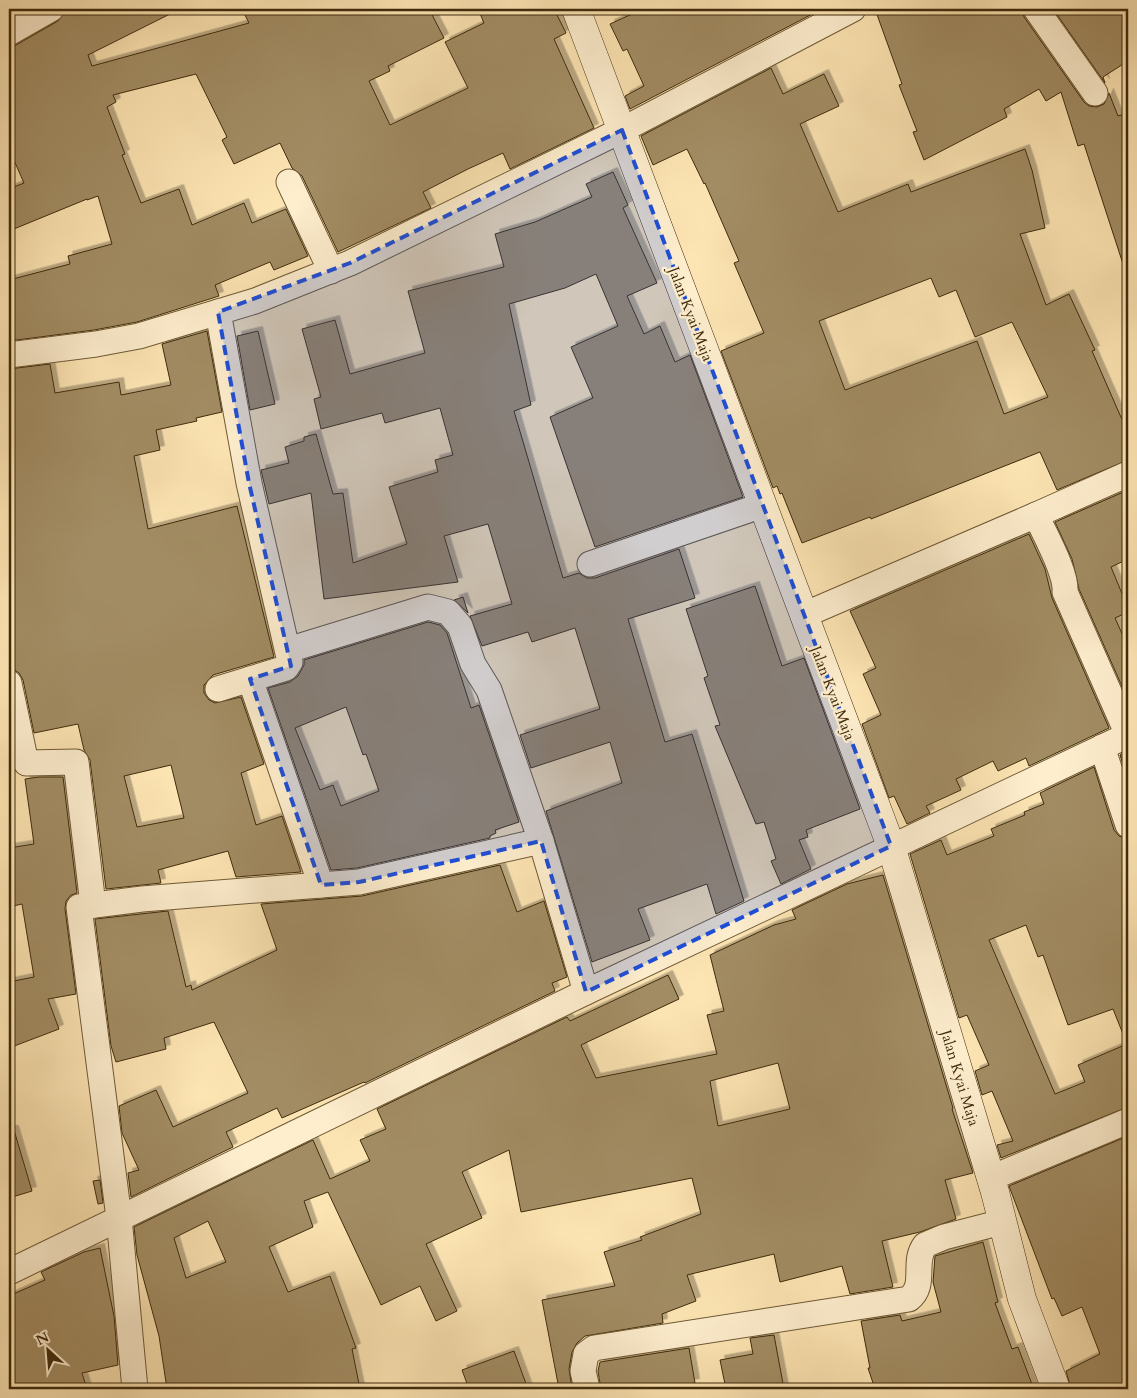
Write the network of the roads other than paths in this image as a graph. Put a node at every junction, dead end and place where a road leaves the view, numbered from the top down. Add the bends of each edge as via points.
1 (51, 9) edge
2 (576, 9) edge
3 (853, 9) edge
4 (1036, 9) edge
5 (9, 33) edge
6 (1095, 93) dead end
7 (622, 130) junction
8 (289, 182) dead end
9 (331, 271) junction
10 (218, 312) junction
11 (9, 355) edge
12 (1128, 474) edge
13 (763, 505) junction
14 (1036, 515) junction
15 (590, 564) dead end
16 (804, 615) junction
17 (288, 650) junction
18 (250, 679) junction
19 (9, 683) edge
20 (218, 689) dead end
21 (1128, 735) edge
22 (1102, 747) junction
23 (1128, 825) edge
24 (541, 841) junction
25 (891, 846) junction
26 (321, 885) junction
27 (93, 905) junction
28 (586, 992) junction
29 (1128, 1121) edge
30 (991, 1178) junction
31 (119, 1218) junction
32 (1002, 1222) junction
33 (9, 1272) edge
34 (135, 1389) edge
35 (587, 1389) edge
36 (1056, 1389) edge

1 - 5 street
2 - 7 street, Jalan Kyai Maja
3 - 7 street
4 - 6 street
7 - 9 street
7 - 13 street, Jalan Kyai Maja
8 - 9 street
9 - 10 street
10 - 11 street via 139,336
10 - 17 street via 249,484
12 - 14 street
13 - 15 street
13 - 16 street, Jalan Kyai Maja
14 - 16 street
14 - 21 street via 1066,584 1065,592
16 - 25 street, Jalan Kyai Maja
17 - 18 street via 290,662 287,667
17 - 24 street via 428,607 448,612 460,626 473,664 489,690
18 - 20 street
18 - 26 street
19 - 27 street via 26,763 76,762
21 - 22 street
22 - 23 street
22 - 25 street
24 - 26 street via 359,882
24 - 28 street
25 - 28 street
25 - 30 street, Jalan Kyai Maja
26 - 27 street
27 - 31 street via 78,907
28 - 31 street
29 - 30 street
30 - 32 street, Jalan Kyai Maja
31 - 33 street
31 - 34 street
32 - 35 street via 925,1245 919,1258 918,1290 904,1301 594,1348 586,1354 583,1371
32 - 36 street, Jalan Kyai Maja via 1022,1299

